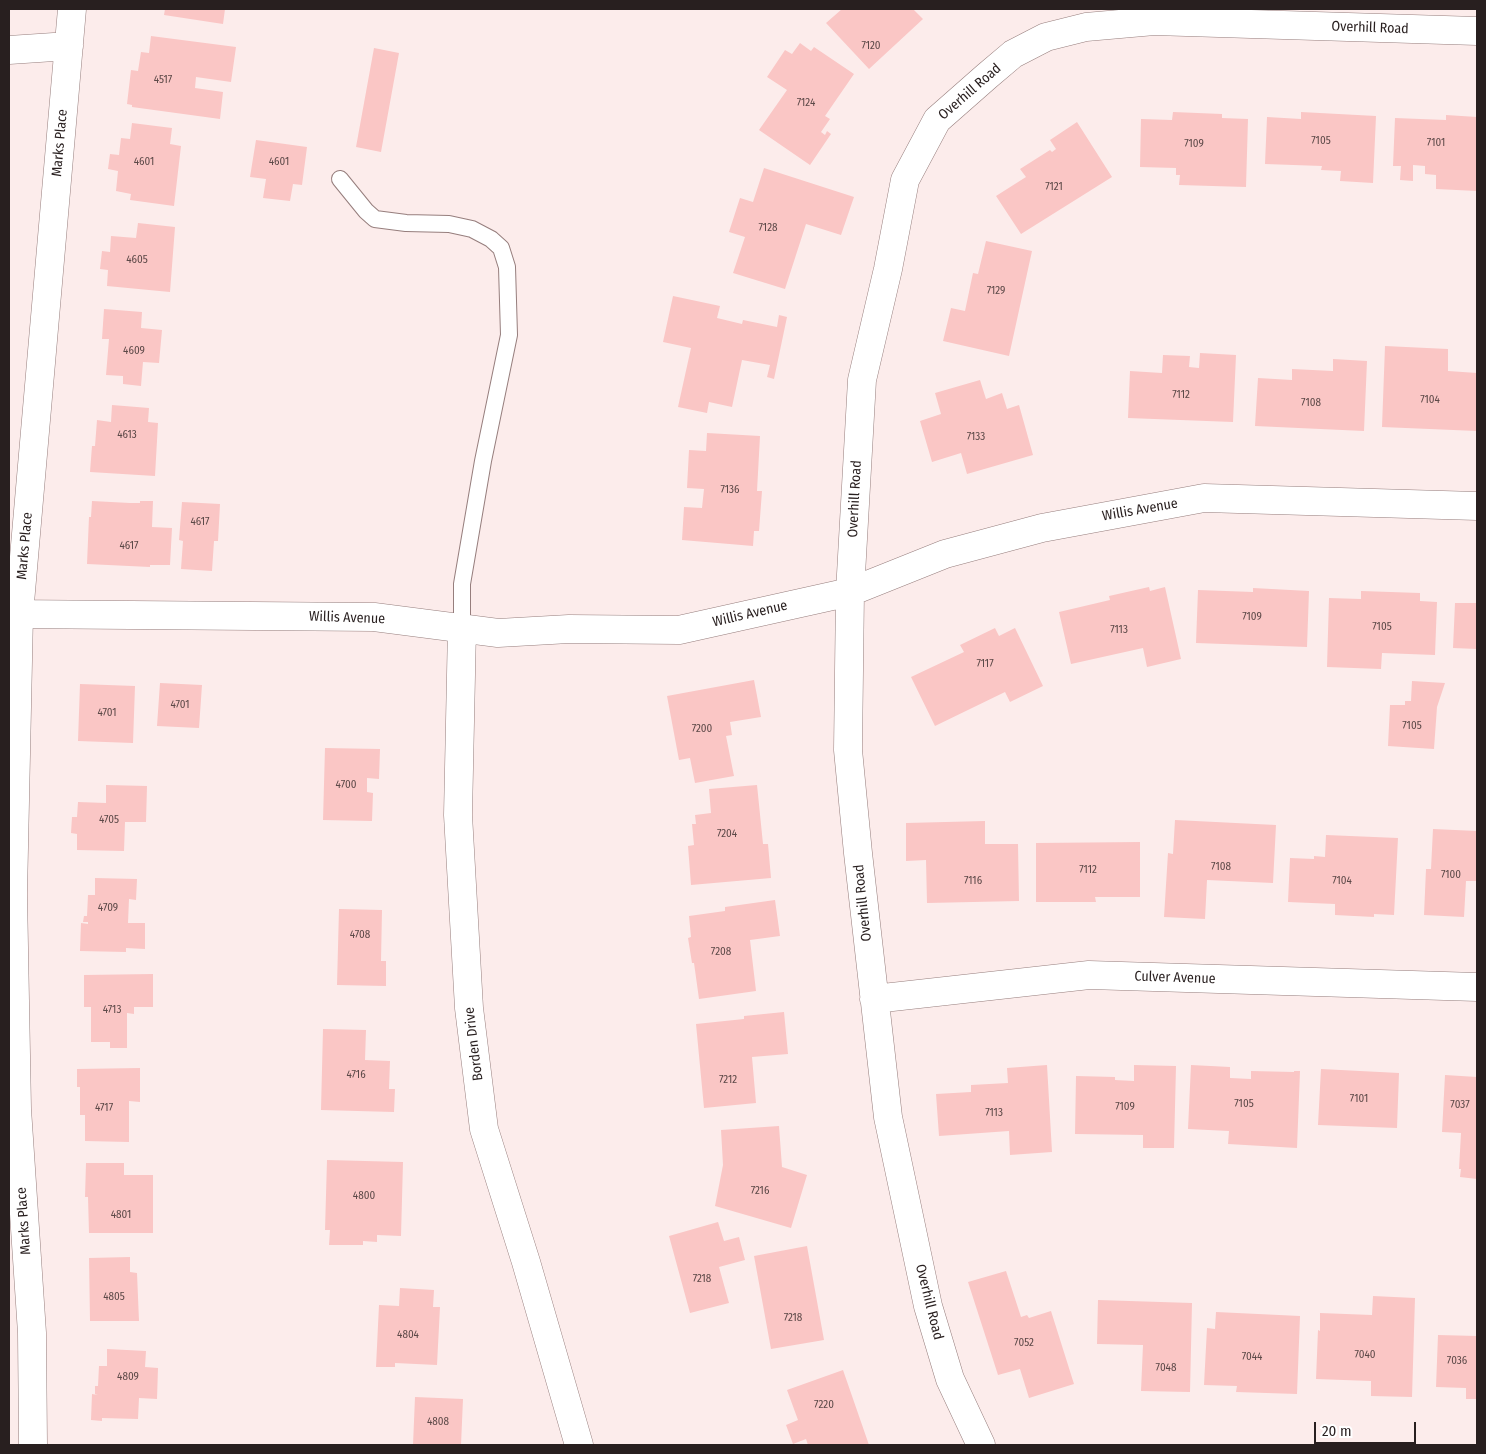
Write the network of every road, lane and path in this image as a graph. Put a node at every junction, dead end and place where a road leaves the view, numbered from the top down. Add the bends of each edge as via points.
1 (72, 9) edge
2 (1477, 31) edge
3 (69, 46) junction
4 (9, 50) edge
5 (340, 179) dead end
6 (1477, 506) edge
7 (850, 592) junction
8 (14, 614) edge
9 (462, 628) junction
10 (1477, 987) edge
11 (874, 1000) junction
12 (13, 1109) edge
13 (33, 1445) edge
14 (579, 1445) edge
15 (981, 1445) edge

1 - 3 street, Marks Place
2 - 7 street, Overhill Road via 1154,21 1086,27 1046,37 1013,54 937,120 905,180 862,380
3 - 4 street
3 - 8 street, Marks Place
5 - 9 lane via 375,219 449,224 472,230 501,248 507,267 509,335 462,584
6 - 7 street, Willis Avenue via 1204,498 1042,528 954,551
7 - 9 street, Willis Avenue via 679,630 569,629 498,633
7 - 11 street, Overhill Road via 848,750
8 - 9 street, Willis Avenue via 374,617
8 - 12 street, Marks Place
9 - 14 street, Borden Drive via 458,815 469,1008 484,1128
10 - 11 street, Culver Avenue via 1089,975
11 - 15 street, Overhill Road via 888,1118 928,1306 950,1379
12 - 13 street, Marks Place via 32,1333

